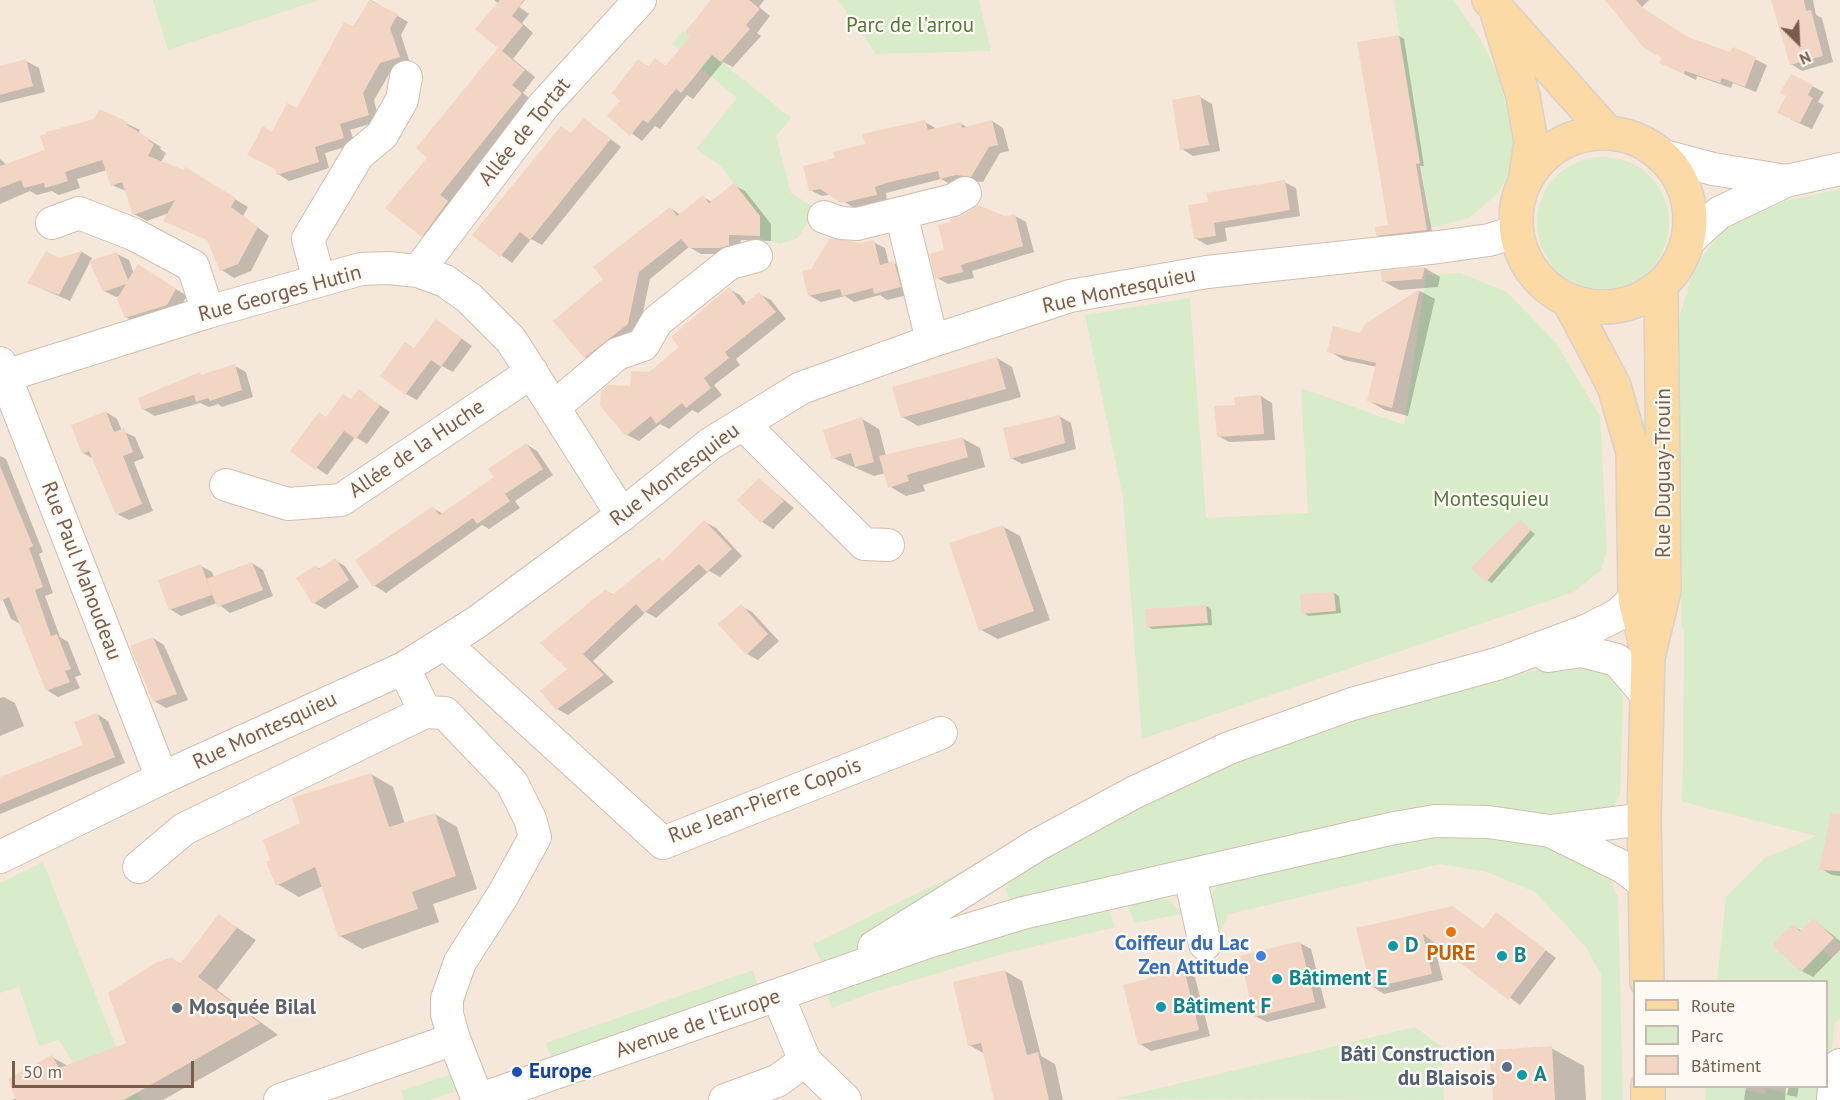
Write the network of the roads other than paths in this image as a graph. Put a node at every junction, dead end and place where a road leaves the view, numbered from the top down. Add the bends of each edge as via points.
1 (640, 0) edge
2 (1492, 3) edge
3 (406, 77) dead end
4 (1607, 132) junction
5 (1664, 156) junction
6 (1840, 169) edge
7 (1526, 176) junction
8 (1786, 181) junction
9 (965, 193) dead end
10 (901, 213) junction
11 (824, 217) dead end
12 (52, 223) dead end
13 (1515, 232) junction
14 (1688, 241) junction
15 (756, 256) dead end
16 (418, 271) junction
17 (319, 280) junction
18 (1661, 286) junction
19 (1569, 301) junction
20 (208, 312) junction
21 (932, 341) junction
22 (2, 369) edge
23 (532, 372) junction
24 (554, 407) junction
25 (743, 424) junction
26 (226, 485) dead end
27 (622, 515) junction
28 (888, 545) dead end
29 (1635, 600) junction
30 (444, 644) junction
31 (1648, 657) junction
32 (1500, 663) junction
33 (404, 668) junction
34 (1647, 695) junction
35 (425, 712) junction
36 (941, 733) dead end
37 (162, 778) junction
38 (1644, 819) junction
39 (1550, 831) junction
40 (0, 857) edge
41 (139, 867) dead end
42 (997, 871) junction
43 (1190, 876) junction
44 (1645, 883) junction
45 (1016, 915) junction
46 (1205, 944) dead end
47 (1647, 980) edge
48 (816, 983) junction
49 (778, 996) junction
50 (454, 1039) junction
51 (805, 1061) junction
52 (1840, 1065) edge
53 (280, 1100) edge
54 (478, 1100) edge
55 (725, 1100) edge
56 (845, 1100) edge
57 (1833, 1100) edge

1 - 16 street, Allée de Tortat via 544,105
2 - 4 main road
2 - 7 main road via 1523,96 1531,142
3 - 17 street via 402,100 382,135 358,154 308,238
4 - 5 main road via 1647,143
4 - 7 main road via 1575,136 1547,152
5 - 8 street
5 - 14 main road via 1686,192 1691,213
6 - 8 street
7 - 13 main road via 1516,203
8 - 14 street via 1719,213
9 - 10 street via 953,200
10 - 11 street via 857,224
10 - 21 street
12 - 20 street via 79,213 133,234 193,266
13 - 19 main road via 1525,261 1543,285
13 - 21 street, Rue Montesquieu via 1489,240 1207,273 1070,296
14 - 18 main road via 1677,267
15 - 24 street via 730,263 657,321 643,345 617,354
16 - 17 street, Rue Georges Hutin via 361,269
16 - 23 street, Rue Georges Hutin via 469,298 511,340
17 - 20 street, Rue Georges Hutin
18 - 19 main road via 1631,303 1600,308
18 - 31 main road, Rue Duguay-Trouin via 1664,591
19 - 29 main road, Rue Duguay-Trouin via 1614,386 1633,452
20 - 22 street, Rue Georges Hutin
21 - 25 street, Rue Montesquieu via 801,388
22 - 37 street, Rue Paul Mahoudeau
23 - 24 street, Rue Georges Hutin
23 - 26 street, Allée de la Huche via 341,500 288,504
24 - 27 street, Rue Georges Hutin
25 - 27 street, Rue Montesquieu via 710,444
25 - 28 street via 864,544
27 - 30 street, Rue Montesquieu
29 - 31 main road, Rue Duguay-Trouin
29 - 32 street via 1619,614 1588,630
30 - 33 street, Rue Montesquieu
30 - 36 street, Rue Jean-Pierre Copois via 663,843
31 - 34 main road, Rue Duguay-Trouin
32 - 34 street via 1582,651 1617,660
32 - 42 street via 1352,704 1228,748 1133,793
33 - 35 street
33 - 37 street, Rue Montesquieu
34 - 38 main road, Rue Duguay-Trouin
35 - 41 street via 184,829
35 - 50 street via 445,713 512,783 535,837 460,962 447,999
37 - 40 street, Rue Montesquieu
38 - 39 street
38 - 44 main road, Rue Duguay-Trouin
39 - 43 street via 1488,822 1435,821
39 - 44 street via 1623,867
42 - 45 street via 986,891 986,906 996,914
42 - 48 street
43 - 45 street
43 - 46 street
44 - 47 main road, Rue Duguay-Trouin
45 - 48 street
48 - 49 street, Avenue de l'Europe
49 - 51 street
49 - 54 street, Avenue de l'Europe
50 - 53 street
50 - 54 street
51 - 55 street via 777,1081
51 - 56 street
52 - 57 street

